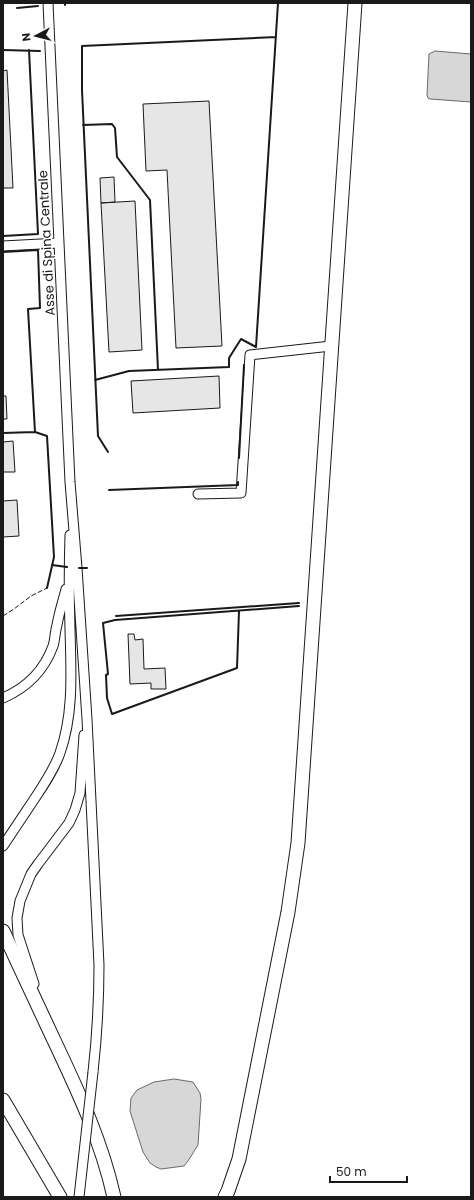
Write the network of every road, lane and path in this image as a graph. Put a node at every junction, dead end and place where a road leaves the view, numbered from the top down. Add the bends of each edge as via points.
1 (48, 3) edge
2 (355, 3) edge
3 (59, 243) junction
4 (3, 246) edge
5 (331, 346) junction
6 (70, 482) junction
7 (198, 494) dead end
8 (69, 576) junction
9 (3, 698) edge
10 (88, 719) junction
11 (3, 846) edge
12 (3, 931) edge
13 (46, 1022) junction
14 (3, 1100) edge
15 (60, 1197) edge
16 (79, 1197) edge
17 (114, 1197) edge
18 (225, 1197) edge

1 - 3 street, Asse di Spina Centrale
2 - 5 main road
3 - 4 street
3 - 6 street, Asse di Spina Centrale
5 - 7 street via 250,354 241,494
5 - 18 main road via 298,842 288,912 239,1159
6 - 8 street
6 - 10 street
8 - 9 street via 54,645 48,659 25,686
8 - 11 street via 72,687 65,738 60,754 42,788
10 - 13 street via 83,739 80,793 75,810 31,874 20,901 17,918 18,935
10 - 16 street, bridge via 99,999
12 - 13 main road
13 - 17 main road via 96,1134
14 - 15 main road

